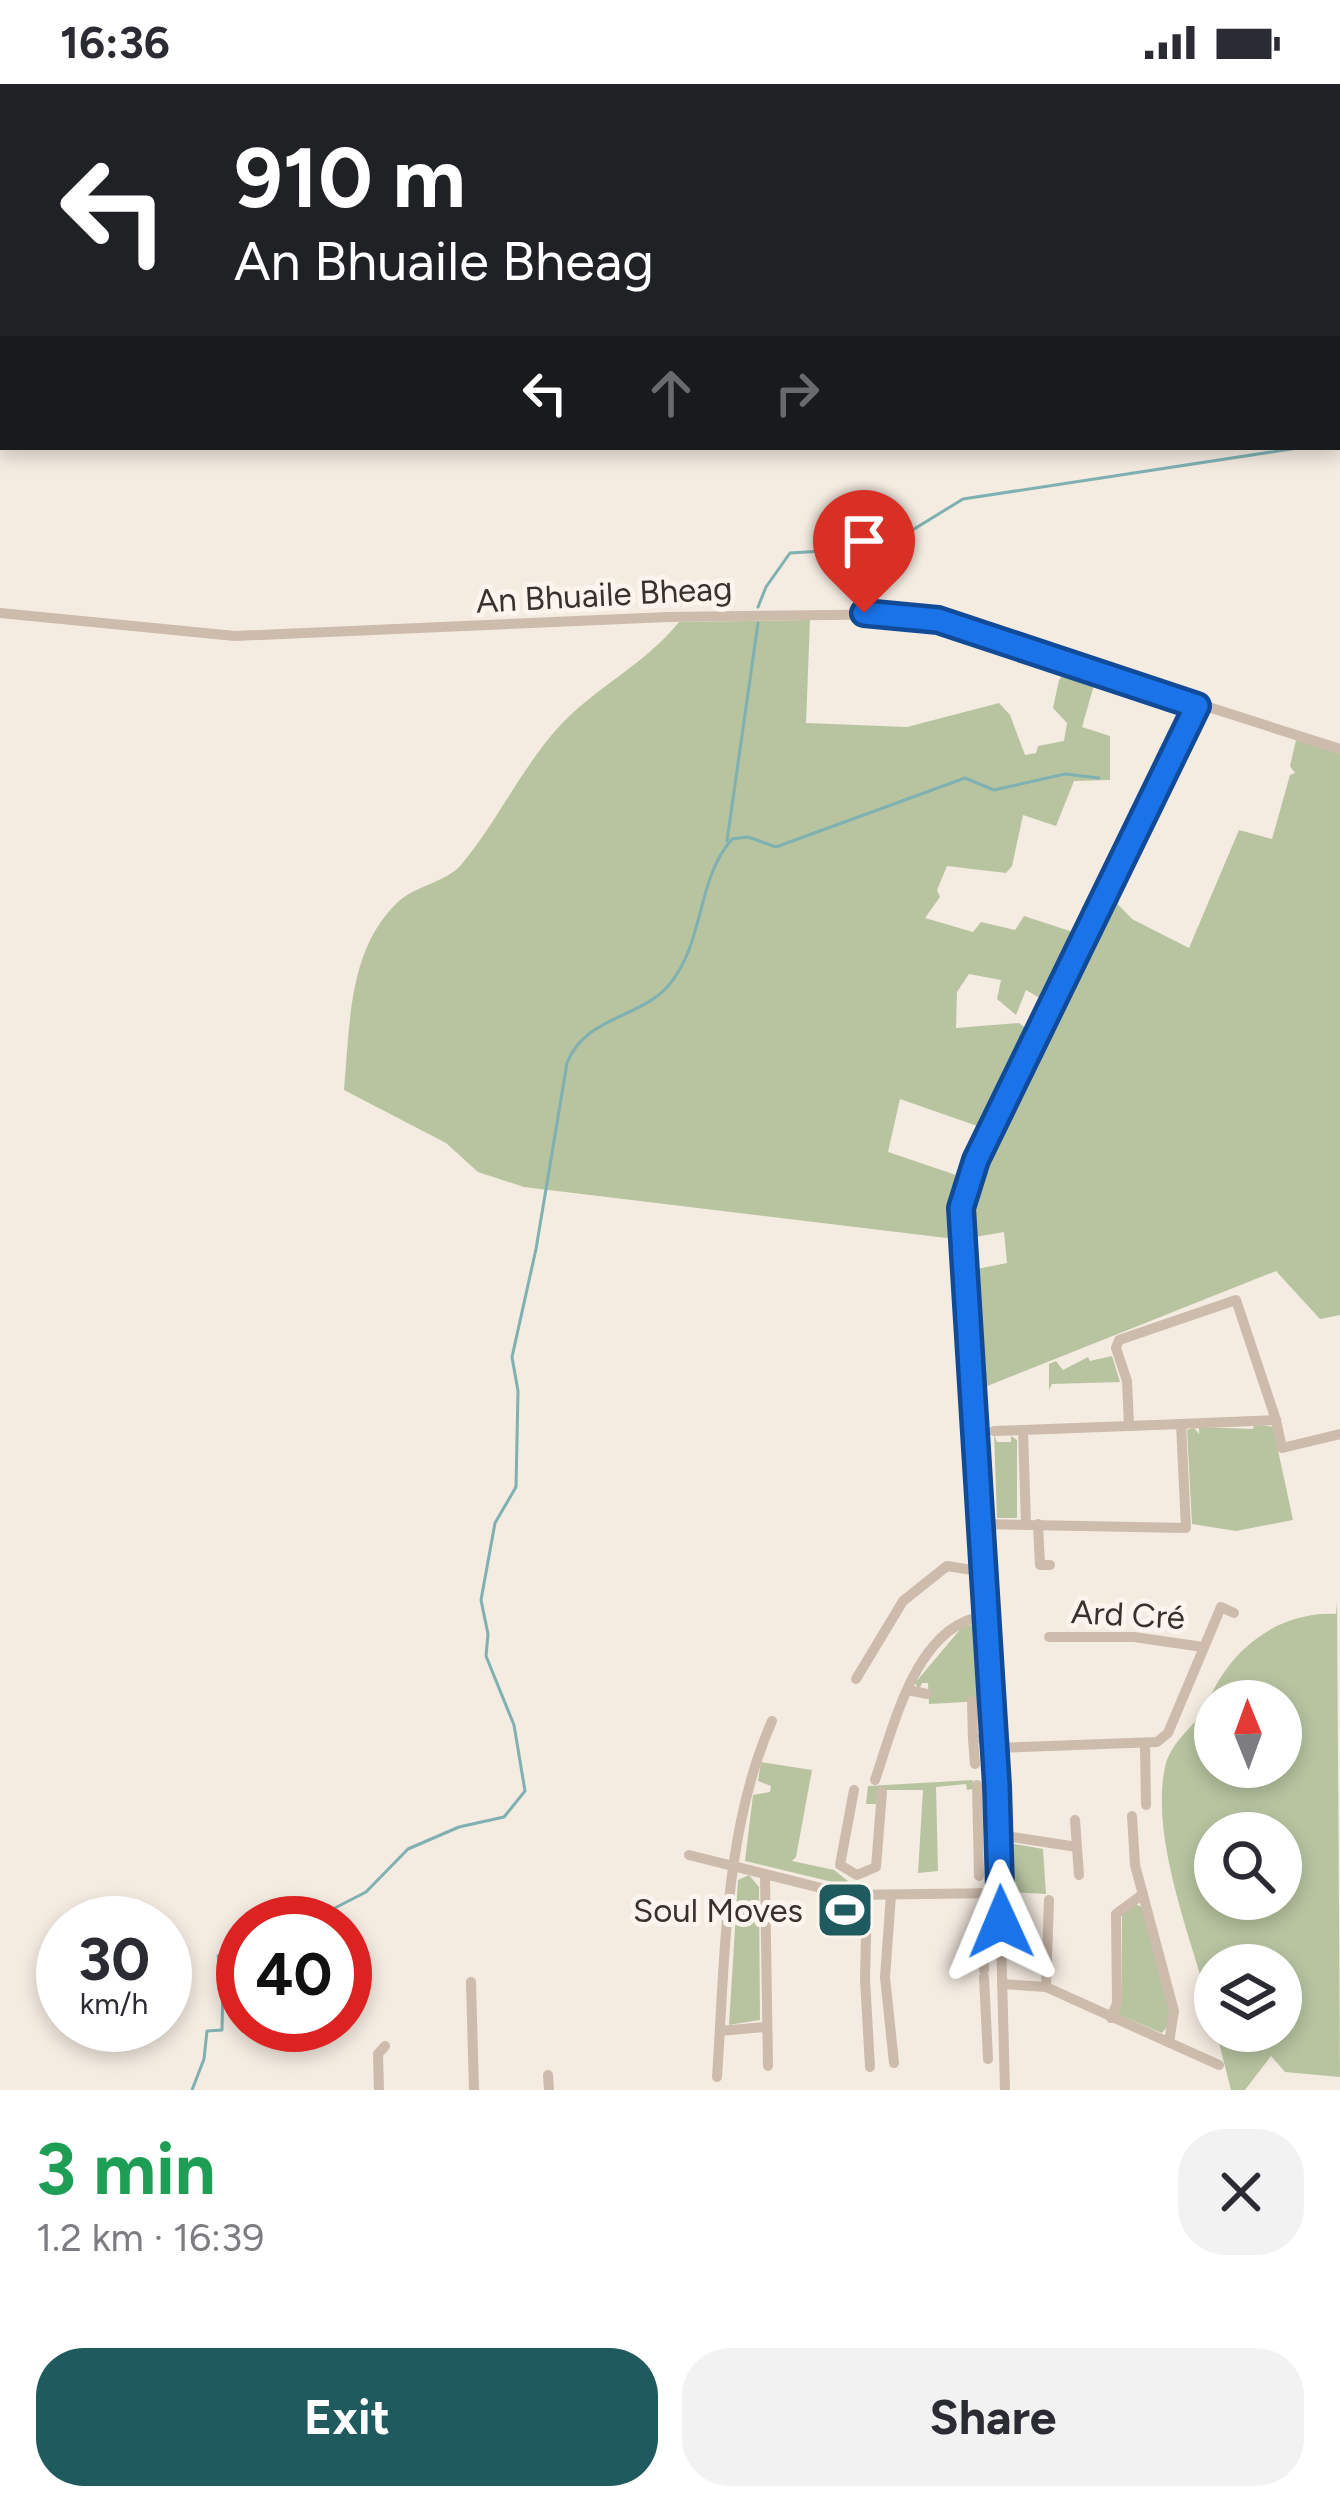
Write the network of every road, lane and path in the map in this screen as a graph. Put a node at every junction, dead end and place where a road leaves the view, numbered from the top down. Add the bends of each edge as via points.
1 (0, 613) edge
2 (1197, 706) junction
3 (1340, 749) edge
4 (1276, 1420) junction
5 (1181, 1424) junction
6 (1129, 1425) junction
7 (1023, 1430) junction
8 (994, 1431) dead end
9 (1340, 1434) edge
10 (980, 1524) junction
11 (1032, 1524) junction
12 (1050, 1565) dead end
13 (985, 1572) junction
14 (1234, 1613) dead end
15 (985, 1616) junction
16 (1049, 1637) dead end
17 (1203, 1647) junction
18 (856, 1679) dead end
19 (908, 1690) junction
20 (927, 1694) dead end
21 (972, 1701) dead end
22 (772, 1721) dead end
23 (974, 1739) junction
24 (994, 1743) junction
25 (1144, 1744) junction
26 (975, 1764) dead end
27 (875, 1780) dead end
28 (977, 1785) dead end
29 (854, 1790) dead end
30 (881, 1792) dead end
31 (1150, 1798) dead end
32 (850, 1805) junction
33 (880, 1809) junction
34 (1132, 1816) dead end
35 (1075, 1820) dead end
36 (979, 1826) junction
37 (999, 1830) junction
38 (1077, 1847) junction
39 (689, 1855) dead end
40 (735, 1866) junction
41 (857, 1875) junction
42 (1079, 1875) dead end
43 (979, 1876) dead end
44 (765, 1877) junction
45 (1000, 1893) junction
46 (1143, 1894) junction
47 (890, 1895) junction
48 (860, 1896) junction
49 (1048, 1900) dead end
50 (983, 1910) dead end
51 (1002, 1951) junction
52 (984, 1952) junction
53 (885, 1968) junction
54 (865, 1969) junction
55 (471, 1982) dead end
56 (1002, 1984) junction
57 (1046, 1987) junction
58 (1111, 2018) junction
59 (1003, 2019) junction
60 (986, 2020) junction
61 (765, 2027) junction
62 (720, 2031) junction
63 (1169, 2042) junction
64 (385, 2046) dead end
65 (869, 2051) junction
66 (988, 2059) dead end
67 (768, 2066) dead end
68 (1219, 2066) dead end
69 (870, 2067) dead end
70 (548, 2075) dead end
71 (717, 2078) dead end
72 (379, 2090) edge
73 (474, 2090) edge
74 (549, 2090) edge
75 (1004, 2090) edge

1 - 2 street, An Bhuaile Bheag via 235,636 916,614
2 - 3 street, An Bhuaile Bheag
2 - 10 street via 976,1160 961,1208
4 - 5 street
4 - 6 street via 1236,1300 1119,1340
4 - 9 street via 1282,1448
5 - 6 street
5 - 11 street via 1186,1528
6 - 7 street
7 - 8 street
7 - 11 street
10 - 11 street
10 - 13 street
11 - 12 street via 1040,1565
13 - 15 street
13 - 18 street via 947,1566 907,1596
14 - 17 street, Ard Cré via 1221,1607
15 - 19 street via 944,1636
15 - 24 street
16 - 17 street, Ard Cré
17 - 25 street, Ard Cré via 1168,1733
19 - 20 street
19 - 27 street
21 - 23 street
22 - 40 street
23 - 24 street
23 - 26 street
24 - 25 street
24 - 37 street
25 - 31 street
28 - 36 street
29 - 32 street
30 - 33 street
32 - 33 street
32 - 41 street via 840,1865
33 - 41 street via 875,1867
34 - 46 street
35 - 38 street
36 - 37 street
36 - 43 street
37 - 38 street
37 - 45 street
38 - 42 street
39 - 40 street
40 - 44 street
40 - 62 street
41 - 48 street
44 - 48 street
44 - 61 street
45 - 47 street
45 - 51 street
46 - 58 street via 1116,1914
46 - 63 street via 1175,2014
47 - 48 street
47 - 53 street
48 - 54 street
49 - 57 street
50 - 52 street
51 - 52 street
51 - 56 street
52 - 60 street
53 - 54 street
53 - 65 street via 893,2056
54 - 65 street
55 - 73 street
56 - 57 street
56 - 59 street
57 - 58 street
58 - 63 street
59 - 60 street
59 - 75 street
60 - 66 street
61 - 62 street
61 - 67 street
62 - 71 street
63 - 68 street
64 - 72 street
65 - 69 street
70 - 74 street

